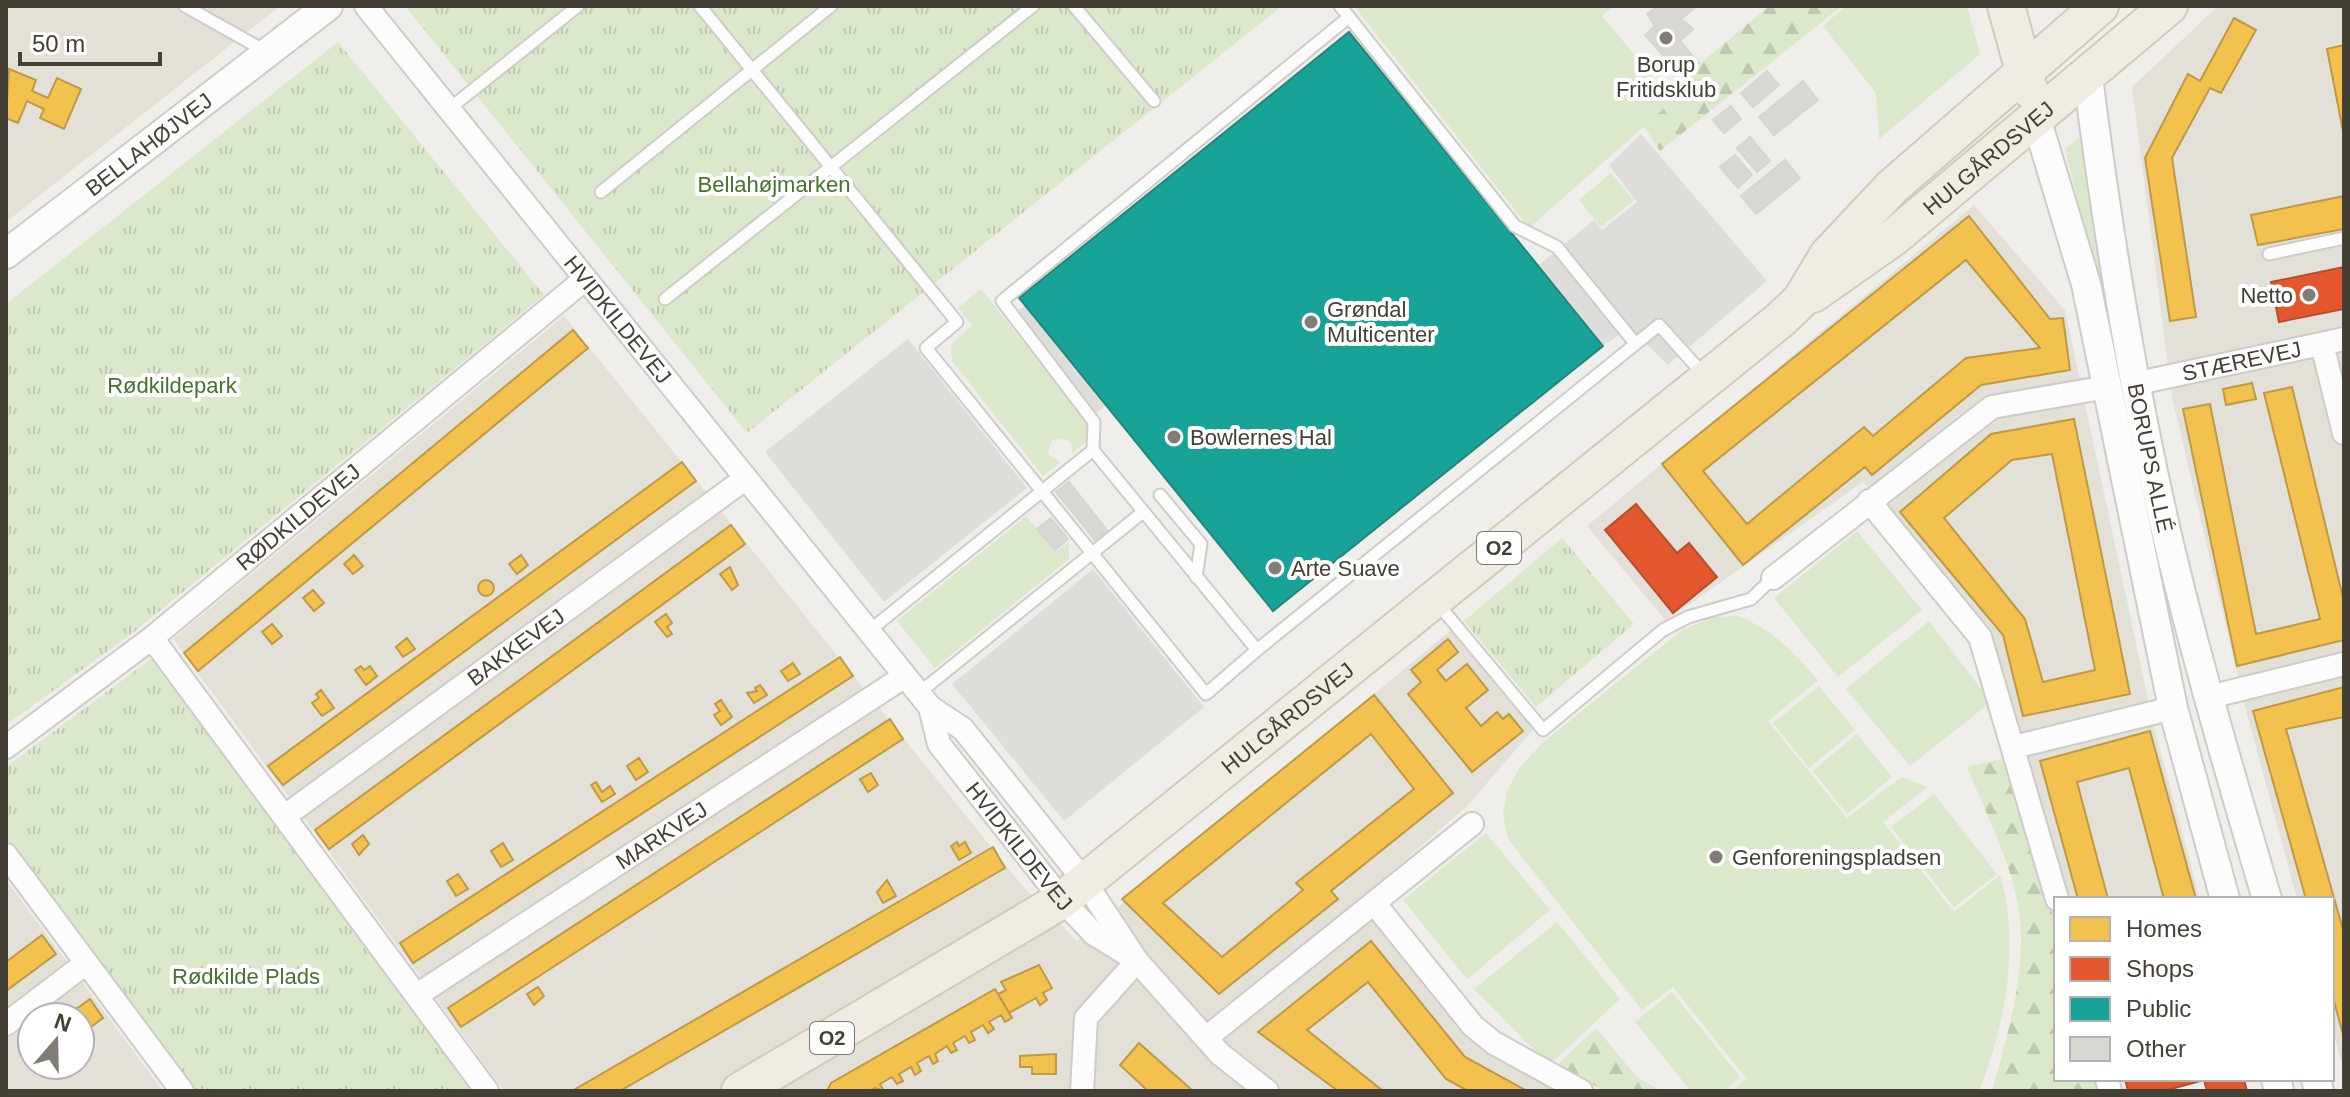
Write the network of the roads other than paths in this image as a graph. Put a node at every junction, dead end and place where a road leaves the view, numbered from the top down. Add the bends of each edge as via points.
1 (185, 6) edge
2 (328, 6) edge
3 (366, 6) edge
4 (578, 6) edge
5 (700, 6) edge
6 (831, 6) edge
7 (1033, 6) edge
8 (1074, 6) edge
9 (1340, 6) edge
10 (2006, 6) edge
11 (2137, 6) edge
12 (2169, 6) edge
13 (1349, 17) junction
14 (2088, 32) edge
15 (267, 53) junction
16 (752, 71) junction
17 (2030, 95) junction
18 (1154, 101) dead end
19 (449, 109) junction
20 (829, 168) junction
21 (601, 192) dead end
22 (2344, 238) edge
23 (6, 254) edge
24 (2269, 254) dead end
25 (585, 279) junction
26 (665, 299) dead end
27 (1801, 300) junction
28 (2333, 341) edge
29 (1634, 342) junction
30 (1708, 379) junction
31 (2138, 383) junction
32 (2107, 387) junction
33 (2344, 433) edge
34 (1093, 450) junction
35 (746, 478) junction
36 (1042, 491) junction
37 (1160, 495) dead end
38 (1869, 501) junction
39 (1143, 512) junction
40 (1093, 554) junction
41 (1196, 577) junction
42 (1773, 578) joint
43 (1435, 600) junction
44 (869, 631) junction
45 (152, 638) junction
46 (1257, 650) junction
47 (2344, 664) edge
48 (918, 692) junction
49 (2209, 697) junction
50 (2173, 708) junction
51 (6, 747) edge
52 (2014, 747) junction
53 (285, 816) junction
54 (1472, 824) dead end
55 (6, 855) edge
56 (1073, 891) junction
57 (2056, 897) edge
58 (2224, 897) edge
59 (2266, 897) edge
60 (1374, 903) junction
61 (1137, 961) junction
62 (86, 963) junction
63 (417, 995) junction
64 (6, 1024) edge
65 (1206, 1038) junction
66 (182, 1091) edge
67 (487, 1091) edge
68 (740, 1091) edge
69 (1082, 1091) edge
70 (1267, 1091) edge
71 (1581, 1091) edge

1 - 15 lane
2 - 15 street, BELLAHØJVEJ
3 - 19 street, HVIDKILDEVEJ
4 - 19 lane
5 - 16 lane
6 - 16 lane
7 - 20 lane
8 - 18 lane
9 - 13 lane
10 - 17 main road, BORUPS ALLÉ
11 - 14 main road
12 - 14 main road, HULGÅRDSVEJ / O2
13 - 29 lane via 1515,226 1557,247
13 - 34 lane via 1002,301 1094,422
14 - 17 main road, HULGÅRDSVEJ / O2
14 - 17 main road, HULGÅRDSVEJ / O2
14 - 31 street, BORUPS ALLÉ
15 - 23 street, BELLAHØJVEJ
16 - 20 lane
16 - 21 lane
17 - 27 main road, HULGÅRDSVEJ / O2 via 1894,237
17 - 27 main road, HULGÅRDSVEJ / O2 via 1892,187 1828,255
17 - 32 street, BORUPS ALLÉ via 2086,284
19 - 25 street, HVIDKILDEVEJ
20 - 26 lane
20 - 36 lane via 957,322 926,348
22 - 24 lane
25 - 35 street, HVIDKILDEVEJ
25 - 45 street, RØDKILDEVEJ
27 - 30 main road, HULGÅRDSVEJ / O2
28 - 31 street, STÆREVEJ
28 - 33 street
29 - 30 lane via 1659,325
29 - 46 lane
30 - 43 main road, HULGÅRDSVEJ / O2
31 - 49 street, BORUPS ALLÉ via 2166,527
32 - 38 street, BORUPS ALLÉ via 1992,407
32 - 50 street, BORUPS ALLÉ
34 - 36 lane
34 - 39 lane
35 - 44 street, HVIDKILDEVEJ
35 - 53 street, BAKKEVEJ
36 - 40 lane
36 - 44 lane
37 - 41 lane via 1201,544
38 - 42 street, BORUPS ALLÉ
38 - 52 street via 1980,637
39 - 40 lane
39 - 41 lane
40 - 46 lane via 1206,694
40 - 48 lane
41 - 46 lane
42 - 43 lane via 1751,599 1663,630 1543,730
43 - 56 main road, HULGÅRDSVEJ / O2
44 - 48 street, HVIDKILDEVEJ
45 - 51 street, RØDKILDEVEJ
45 - 53 street
47 - 49 street
48 - 56 street, HVIDKILDEVEJ via 963,729
48 - 63 street, MARKVEJ
49 - 59 street, BORUPS ALLÉ
50 - 52 street
50 - 58 street, BORUPS ALLÉ
52 - 57 street
53 - 63 street
54 - 60 street
55 - 62 street
56 - 61 street, HVIDKILDEVEJ
56 - 68 main road, HULGÅRDSVEJ / O2
60 - 65 street
60 - 71 street via 1473,1026
61 - 65 street, HVIDKILDEVEJ
61 - 69 street via 1086,1018
62 - 64 street
62 - 66 street
63 - 67 street
65 - 70 street, HVIDKILDEVEJ

